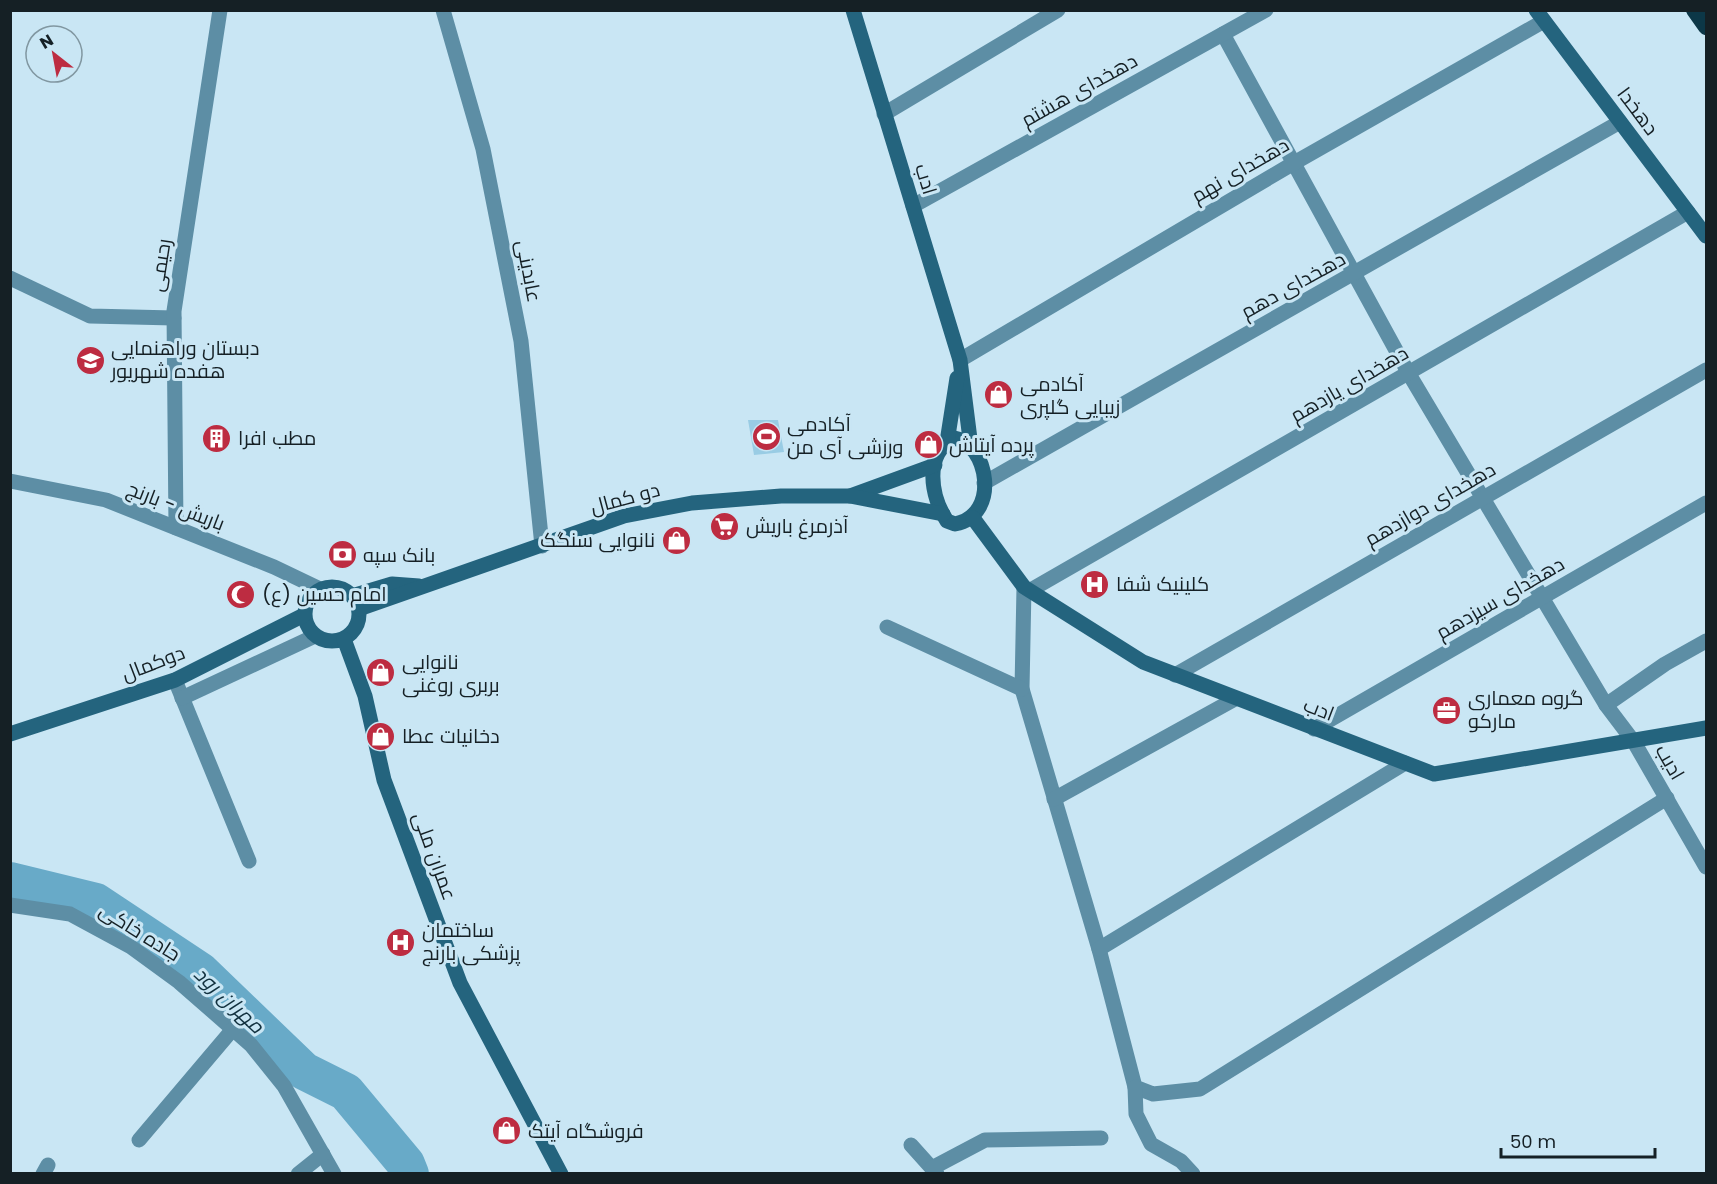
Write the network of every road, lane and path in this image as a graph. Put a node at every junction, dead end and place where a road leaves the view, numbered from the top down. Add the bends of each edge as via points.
1 (220, 10) edge
2 (443, 10) edge
3 (853, 10) edge
4 (1058, 10) edge
5 (1266, 10) edge
6 (1694, 10) edge
7 (1540, 16) edge
8 (1707, 27) edge
9 (1223, 34) junction
10 (884, 114) junction
11 (1620, 122) junction
12 (1294, 163) junction
13 (913, 206) junction
14 (1688, 212) junction
15 (1707, 236) edge
16 (1355, 274) junction
17 (10, 278) edge
18 (174, 318) junction
19 (960, 360) junction
20 (1707, 370) edge
21 (1409, 374) junction
22 (947, 442) junction
23 (971, 447) junction
24 (935, 465) junction
25 (10, 482) edge
26 (984, 483) junction
27 (850, 496) junction
28 (1485, 497) junction
29 (1707, 503) edge
30 (942, 514) junction
31 (973, 518) junction
32 (176, 528) junction
33 (542, 546) junction
34 (320, 589) junction
35 (1026, 589) junction
36 (1544, 597) junction
37 (356, 603) junction
38 (304, 615) junction
39 (887, 627) dead end
40 (315, 636) junction
41 (344, 639) junction
42 (1707, 640) edge
43 (1175, 675) junction
44 (175, 680) junction
45 (1022, 689) junction
46 (182, 698) junction
47 (1235, 699) junction
48 (1606, 705) junction
49 (1707, 728) edge
50 (1314, 729) junction
51 (10, 734) edge
52 (1634, 742) junction
53 (1405, 763) junction
54 (1667, 798) junction
55 (1054, 799) junction
56 (249, 861) dead end
57 (1707, 867) edge
58 (10, 905) edge
59 (1099, 949) junction
60 (233, 1029) junction
61 (1135, 1087) junction
62 (1101, 1138) dead end
63 (139, 1140) dead end
64 (911, 1146) dead end
65 (323, 1154) junction
66 (934, 1171) edge
67 (298, 1173) edge
68 (334, 1173) edge
69 (561, 1173) edge
70 (1193, 1173) edge

1 - 18 street, رحیمی
2 - 33 street, عابدینی via 483,149 521,341
3 - 10 main road, ادب
4 - 10 street
5 - 9 street, دهخدای هشتم
6 - 8 highway
7 - 11 main road, دهخدا
7 - 12 street, دهخدای نهم
9 - 12 street, ادیب
9 - 13 street, دهخدای هشتم
10 - 13 main road, ادب
11 - 14 main road, دهخدا
11 - 16 street, دهخدای دهم
12 - 16 street, ادیب
12 - 19 street, دهخدای نهم
13 - 19 main road, ادب
14 - 15 main road, دهخدا
14 - 21 street, دهخدای یازدهم
16 - 21 street, ادیب
16 - 26 street, دهخدای دهم
17 - 18 street via 90,316
18 - 32 street, رحیمی
19 - 22 main road
19 - 23 main road, ادب
20 - 28 street, دهخدای دوازدهم
21 - 28 street, ادیب
21 - 35 street, دهخدای یازدهم
22 - 23 main road via 954,438 964,440
22 - 24 main road
23 - 26 main road via 979,460
24 - 27 main road
24 - 30 main road via 933,491
25 - 32 street, باریش - بارنج via 106,500
26 - 31 main road via 981,508
27 - 30 main road
27 - 33 main road, دو کمال via 781,496 692,503 624,516
28 - 36 street, ادیب
28 - 43 street, دهخدای دوازدهم
29 - 36 street, دهخدای سیزدهم
30 - 31 main road via 955,524
31 - 35 main road, ادب
32 - 34 street, باریش - بارنج
33 - 37 main road, دو کمال via 419,586 392,584
34 - 37 main road via 343,589
34 - 38 main road via 312,595
35 - 43 main road, ادب via 1143,662
35 - 45 street
36 - 48 street, ادیب
36 - 50 street, دهخدای سیزدهم
37 - 41 main road via 358,621
38 - 40 main road
38 - 44 main road, دوکمال
39 - 45 street
40 - 41 main road via 329,641
40 - 46 street
41 - 69 main road, عمران ملی via 365,696 384,780 460,984
42 - 48 street
43 - 47 main road, ادب
44 - 46 street
44 - 51 main road, دوکمال
45 - 55 street
46 - 56 street
47 - 50 main road, ادب
47 - 55 street
48 - 52 street, ادیب
49 - 52 main road, ادب
50 - 53 main road, ادب
52 - 53 main road, ادب via 1434,774
52 - 54 street, ادیب
53 - 59 street
54 - 57 street, ادیب
54 - 61 street via 1200,1089 1153,1094
55 - 59 street
58 - 60 street, جاده خاکی via 70,914 131,947
59 - 61 street
60 - 63 street
60 - 65 street, جاده خاکی via 284,1086
61 - 70 street via 1136,1114 1151,1144 1181,1161
62 - 66 street via 985,1140
64 - 66 street
65 - 67 street
65 - 68 street, جاده خاکی

